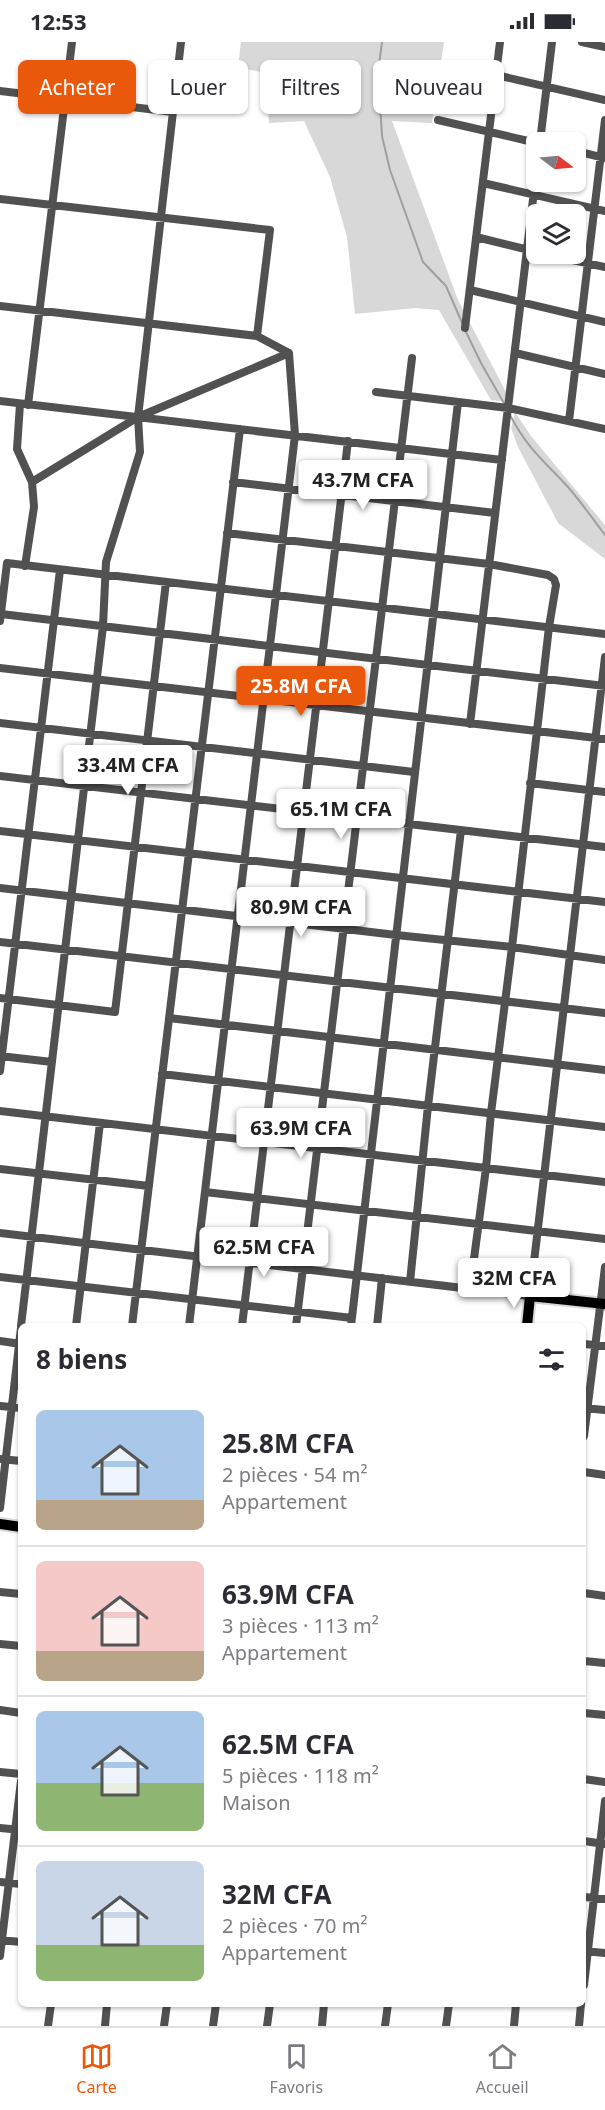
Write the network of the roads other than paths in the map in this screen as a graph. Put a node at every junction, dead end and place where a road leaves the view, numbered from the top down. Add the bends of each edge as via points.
1 (72, 42) edge
2 (181, 42) edge
3 (500, 42) edge
4 (552, 42) edge
5 (582, 42) edge
6 (605, 47) edge
7 (70, 60) edge
8 (179, 60) edge
9 (498, 60) edge
10 (504, 77) edge
11 (546, 87) junction
12 (0, 91) edge
13 (18, 93) edge
14 (605, 100) edge
15 (63, 114) edge
16 (173, 114) edge
17 (491, 114) edge
18 (438, 120) dead end
19 (605, 120) edge
20 (489, 132) junction
21 (540, 132) edge
22 (526, 140) edge
23 (586, 154) edge
24 (603, 157) edge
25 (483, 183) junction
26 (534, 192) edge
27 (534, 195) junction
28 (0, 199) edge
29 (533, 204) edge
30 (52, 205) junction
31 (594, 209) junction
32 (605, 211) edge
33 (161, 218) junction
34 (476, 237) junction
35 (526, 249) edge
36 (526, 258) edge
37 (588, 263) junction
38 (605, 267) edge
39 (470, 290) junction
40 (521, 302) junction
41 (0, 306) edge
42 (39, 311) junction
43 (581, 316) junction
44 (605, 322) edge
45 (149, 324) junction
46 (465, 328) dead end
47 (257, 336) junction
48 (288, 353) junction
49 (514, 353) junction
50 (412, 358) dead end
51 (575, 367) junction
52 (605, 374) edge
53 (376, 392) dead end
54 (408, 396) junction
55 (0, 401) edge
56 (458, 402) junction
57 (24, 404) junction
58 (508, 408) junction
59 (138, 417) junction
60 (569, 421) junction
61 (240, 429) junction
62 (605, 429) edge
63 (295, 435) junction
64 (348, 441) junction
65 (402, 448) junction
66 (452, 454) junction
67 (502, 460) junction
68 (32, 482) junction
69 (233, 482) junction
70 (289, 489) junction
71 (341, 495) junction
72 (395, 501) junction
73 (446, 507) junction
74 (495, 513) junction
75 (227, 533) junction
76 (283, 539) junction
77 (335, 546) junction
78 (389, 552) junction
79 (440, 558) junction
80 (489, 564) junction
81 (25, 566) junction
82 (60, 570) junction
83 (106, 575) junction
84 (166, 582) junction
85 (221, 588) junction
86 (276, 595) junction
87 (328, 601) junction
88 (382, 608) junction
89 (1, 614) edge
90 (433, 614) junction
91 (483, 620) junction
92 (0, 621) edge
93 (54, 621) junction
94 (103, 626) junction
95 (549, 627) junction
96 (160, 633) junction
97 (605, 634) edge
98 (214, 640) junction
99 (270, 646) junction
100 (322, 652) junction
101 (605, 657) edge
102 (376, 659) junction
103 (427, 665) junction
104 (0, 668) edge
105 (476, 671) junction
106 (48, 674) junction
107 (543, 678) junction
108 (97, 680) junction
109 (154, 686) junction
110 (603, 686) edge
111 (208, 693) junction
112 (264, 699) junction
113 (316, 705) junction
114 (370, 712) junction
115 (421, 718) junction
116 (0, 723) edge
117 (470, 723) junction
118 (41, 728) junction
119 (537, 731) junction
120 (90, 734) junction
121 (600, 739) edge
122 (147, 741) junction
123 (202, 747) junction
124 (257, 754) junction
125 (309, 760) junction
126 (363, 766) junction
127 (414, 772) junction
128 (0, 776) edge
129 (35, 780) junction
130 (530, 783) junction
131 (84, 786) junction
132 (590, 790) junction
133 (141, 792) junction
134 (605, 792) edge
135 (195, 798) junction
136 (251, 805) junction
137 (303, 811) junction
138 (357, 818) junction
139 (408, 824) junction
140 (461, 830) junction
141 (0, 831) edge
142 (28, 834) junction
143 (524, 837) junction
144 (78, 840) junction
145 (583, 844) junction
146 (135, 847) junction
147 (605, 847) edge
148 (189, 853) junction
149 (244, 860) junction
150 (297, 866) junction
151 (351, 872) junction
152 (402, 879) junction
153 (455, 885) junction
154 (0, 888) edge
155 (21, 890) junction
156 (517, 892) junction
157 (71, 897) junction
158 (577, 899) junction
159 (605, 902) edge
160 (128, 903) junction
161 (183, 910) junction
162 (237, 917) junction
163 (289, 923) junction
164 (345, 929) junction
165 (396, 935) junction
166 (449, 941) junction
167 (0, 942) edge
168 (15, 944) junction
169 (512, 947) junction
170 (65, 949) junction
171 (122, 956) junction
172 (570, 956) junction
173 (605, 959) edge
174 (176, 962) junction
175 (231, 969) junction
176 (284, 975) junction
177 (338, 981) junction
178 (391, 988) junction
179 (443, 994) junction
180 (4, 999) edge
181 (504, 1001) junction
182 (59, 1005) junction
183 (564, 1008) junction
184 (605, 1013) edge
185 (169, 1018) junction
186 (225, 1025) junction
187 (278, 1031) junction
188 (331, 1037) junction
189 (383, 1043) junction
190 (435, 1050) junction
191 (1, 1056) edge
192 (498, 1057) junction
193 (52, 1062) junction
194 (558, 1064) junction
195 (605, 1070) edge
196 (0, 1071) edge
197 (162, 1074) junction
198 (218, 1081) junction
199 (270, 1087) junction
200 (324, 1093) junction
201 (376, 1100) junction
202 (428, 1106) junction
203 (0, 1111) edge
204 (491, 1113) junction
205 (46, 1116) junction
206 (551, 1121) junction
207 (100, 1123) junction
208 (605, 1127) edge
209 (156, 1129) junction
210 (211, 1136) junction
211 (264, 1142) junction
212 (318, 1148) junction
213 (370, 1154) junction
214 (424, 1161) junction
215 (486, 1168) junction
216 (0, 1169) edge
217 (39, 1174) junction
218 (545, 1175) junction
219 (93, 1180) junction
220 (605, 1182) edge
221 (149, 1186) junction
222 (205, 1192) junction
223 (257, 1198) junction
224 (312, 1204) junction
225 (363, 1210) junction
226 (418, 1218) junction
227 (478, 1224) junction
228 (538, 1231) junction
229 (0, 1233) edge
230 (32, 1237) junction
231 (605, 1239) edge
232 (86, 1243) junction
233 (141, 1250) junction
234 (197, 1257) junction
235 (249, 1263) junction
236 (605, 1267) edge
237 (303, 1269) junction
238 (356, 1275) junction
239 (0, 1277) edge
240 (382, 1278) junction
241 (27, 1280) junction
242 (410, 1282) junction
243 (80, 1286) junction
244 (470, 1289) junction
245 (136, 1293) junction
246 (530, 1296) junction
247 (192, 1299) junction
248 (603, 1304) edge
249 (245, 1305) junction
250 (298, 1312) junction
251 (351, 1322) edge
252 (22, 1323) edge
253 (75, 1323) edge
254 (132, 1323) edge
255 (189, 1323) edge
256 (242, 1323) edge
257 (296, 1323) edge
258 (377, 1323) edge
259 (527, 1323) edge
260 (0, 1341) edge
261 (18, 1344) edge
262 (586, 1344) edge
263 (594, 1345) junction
264 (605, 1346) edge
265 (18, 1376) edge
266 (586, 1401) edge
267 (0, 1406) edge
268 (16, 1408) edge
269 (586, 1408) edge
270 (605, 1410) edge
271 (3, 1459) edge
272 (18, 1461) edge
273 (586, 1472) edge
274 (605, 1475) edge
275 (0, 1508) edge
276 (0, 1524) edge
277 (18, 1527) edge
278 (0, 1592) edge
279 (586, 1593) edge
280 (18, 1594) edge
281 (605, 1596) edge
282 (0, 1644) edge
283 (18, 1646) edge
284 (586, 1661) edge
285 (605, 1663) edge
286 (0, 1710) edge
287 (18, 1713) edge
288 (586, 1713) edge
289 (605, 1715) edge
290 (0, 1772) edge
291 (18, 1774) edge
292 (586, 1779) edge
293 (605, 1782) edge
294 (605, 1801) edge
295 (0, 1828) edge
296 (18, 1830) edge
297 (586, 1841) edge
298 (602, 1844) edge
299 (4, 1882) edge
300 (586, 1897) edge
301 (594, 1898) junction
302 (605, 1899) edge
303 (1, 1940) edge
304 (18, 1942) edge
305 (586, 1945) edge
306 (586, 1951) edge
307 (605, 1953) edge
308 (0, 1956) edge
309 (51, 2007) edge
310 (107, 2007) edge
311 (167, 2007) edge
312 (216, 2007) edge
313 (270, 2007) edge
314 (324, 2007) edge
315 (388, 2007) edge
316 (449, 2007) edge
317 (516, 2007) edge
318 (581, 2007) edge
319 (48, 2026) edge
320 (105, 2026) edge
321 (164, 2026) edge
322 (213, 2026) edge
323 (267, 2026) edge
324 (322, 2026) edge
325 (385, 2026) edge
326 (446, 2026) edge
327 (514, 2026) edge
328 (579, 2026) edge

1 - 7 street
2 - 8 street
3 - 9 street
4 - 11 street
5 - 6 street
10 - 11 street
11 - 14 street
11 - 21 street
12 - 13 street
15 - 30 street
16 - 33 street
17 - 20 street
18 - 20 street
19 - 24 street
20 - 22 street
20 - 25 street
23 - 24 street
24 - 31 street
25 - 27 street
25 - 34 street
26 - 27 street
27 - 29 street
27 - 31 street
28 - 30 street
30 - 33 street
30 - 42 street
31 - 32 street
31 - 37 street
33 - 45 street
33 - 47 street via 270,230
34 - 35 street
34 - 39 street
36 - 40 street
37 - 38 street
37 - 43 street
39 - 40 street
39 - 46 street
40 - 43 street
40 - 49 street
41 - 42 street
42 - 45 street
42 - 57 street
43 - 44 street
43 - 51 street
45 - 47 street
45 - 59 street
47 - 48 street
48 - 59 street
48 - 63 street
49 - 51 street
49 - 58 street
50 - 54 street
51 - 52 street
51 - 60 street
53 - 54 street
54 - 56 street
54 - 65 street
55 - 57 street
56 - 58 street
56 - 66 street
57 - 59 street
57 - 68 street via 17,449
58 - 60 street
58 - 67 street
59 - 61 street
59 - 68 street
59 - 83 street via 140,452 106,562
60 - 62 street
61 - 63 street
61 - 69 street
63 - 64 street
63 - 70 street
64 - 65 street
64 - 71 street
65 - 66 street
65 - 72 street
66 - 67 street
66 - 73 street
67 - 74 street
68 - 81 street via 34,507
69 - 70 street
69 - 75 street
70 - 71 street
70 - 76 street
71 - 72 street
71 - 77 street
72 - 73 street
72 - 78 street
73 - 74 street
73 - 79 street
74 - 80 street
75 - 76 street
75 - 85 street
76 - 77 street
76 - 86 street
77 - 78 street
77 - 87 street
78 - 79 street
78 - 88 street
79 - 80 street
79 - 90 street
80 - 91 street
80 - 95 street via 554,579
81 - 82 street
81 - 89 street via 7,563
82 - 83 street
82 - 93 street
83 - 84 street
83 - 94 street
84 - 85 street
84 - 96 street
85 - 86 street
85 - 98 street
86 - 87 street
86 - 99 street
87 - 88 street
87 - 100 street
88 - 90 street
88 - 102 street
89 - 92 street
89 - 93 street
90 - 91 street
90 - 103 street
91 - 95 street
91 - 105 street
93 - 94 street
93 - 106 street
94 - 96 street
94 - 108 street
95 - 97 street
95 - 107 street
96 - 98 street
96 - 109 street
98 - 99 street
98 - 111 street
99 - 100 street
99 - 112 street
100 - 102 street
100 - 113 street
101 - 110 street
102 - 103 street
102 - 114 street
103 - 105 street
103 - 115 street
104 - 106 street
105 - 107 street
105 - 117 street
106 - 108 street
106 - 118 street
107 - 110 street
107 - 119 street
108 - 109 street
108 - 120 street
109 - 111 street
109 - 122 street
110 - 121 street
111 - 112 street
111 - 123 street
112 - 113 street
112 - 124 street
113 - 114 street
113 - 125 street
114 - 115 street
114 - 126 street
115 - 117 street
115 - 127 street
116 - 118 street
117 - 119 street
118 - 120 street
118 - 129 street
119 - 121 street
119 - 130 street
120 - 122 street
120 - 131 street
121 - 132 street
122 - 123 street
122 - 133 street
123 - 124 street
123 - 135 street
124 - 125 street
124 - 136 street
125 - 126 street
125 - 137 street
126 - 127 street
126 - 138 street
127 - 139 street
128 - 129 street
129 - 131 street
129 - 142 street
130 - 132 street
130 - 143 street
131 - 133 street
131 - 144 street
132 - 134 street
132 - 145 street
133 - 135 street
133 - 146 street
135 - 136 street
135 - 148 street
136 - 137 street
136 - 149 street
137 - 138 street
137 - 150 street
138 - 139 street
138 - 151 street
139 - 140 street
139 - 152 street
140 - 143 street
140 - 153 street
141 - 142 street
142 - 144 street
142 - 155 street
143 - 145 street
143 - 156 street
144 - 146 street
144 - 157 street
145 - 147 street
145 - 158 street
146 - 148 street
146 - 160 street
148 - 149 street
148 - 161 street
149 - 150 street
149 - 162 street
150 - 151 street
150 - 163 street
151 - 152 street
151 - 164 street
152 - 153 street
152 - 165 street
153 - 156 street
153 - 166 street
154 - 155 street
155 - 157 street
155 - 168 street
156 - 158 street
156 - 169 street
157 - 160 street
157 - 170 street
158 - 159 street
158 - 172 street
160 - 161 street
160 - 171 street
161 - 162 street
161 - 174 street
162 - 163 street
162 - 175 street
163 - 164 street
163 - 176 street
164 - 165 street
164 - 177 street
165 - 166 street
165 - 178 street
166 - 169 street
166 - 179 street
167 - 168 street
168 - 170 street
168 - 180 street
169 - 172 street
169 - 181 street
170 - 171 street
170 - 182 street
171 - 174 street
171 - 182 street via 115,1012
172 - 173 street
172 - 183 street
174 - 175 street
174 - 185 street
175 - 176 street
175 - 186 street
176 - 177 street
176 - 187 street
177 - 178 street
177 - 188 street
178 - 179 street
178 - 189 street
179 - 181 street
179 - 190 street
180 - 182 street
180 - 191 street
181 - 183 street
181 - 192 street
182 - 193 street
183 - 184 street
183 - 194 street
185 - 186 street
185 - 197 street
186 - 187 street
186 - 198 street
187 - 188 street
187 - 199 street
188 - 189 street
188 - 200 street
189 - 190 street
189 - 201 street
190 - 192 street
190 - 202 street
191 - 193 street
191 - 196 street
192 - 194 street
192 - 204 street
193 - 205 street
194 - 195 street
194 - 206 street
197 - 198 street
197 - 209 street
198 - 199 street
198 - 210 street
199 - 200 street
199 - 211 street
200 - 201 street
200 - 212 street
201 - 202 street
201 - 213 street
202 - 204 street
202 - 214 street
203 - 205 street
204 - 206 street
204 - 215 street
205 - 207 street
205 - 217 street
206 - 208 street
206 - 218 street
207 - 209 street
207 - 219 street
209 - 210 street
209 - 221 street
210 - 211 street
210 - 222 street
211 - 212 street
211 - 223 street
212 - 213 street
212 - 224 street
213 - 214 street
213 - 225 street
214 - 215 street
214 - 226 street
215 - 218 street
215 - 227 street
216 - 217 street
217 - 219 street
217 - 230 street
218 - 220 street
218 - 228 street
219 - 221 street
219 - 232 street
221 - 233 street
222 - 223 street
222 - 234 street
223 - 224 street
223 - 235 street
224 - 225 street
224 - 237 street
225 - 226 street
225 - 238 street
226 - 227 street
226 - 242 street
227 - 228 street
227 - 244 street
228 - 231 street
228 - 246 street
229 - 230 street
230 - 232 street
230 - 241 street
232 - 233 street
232 - 243 street
233 - 234 street
233 - 245 street
234 - 235 street
234 - 247 street
235 - 237 street
235 - 249 street
236 - 248 street
237 - 238 street
237 - 250 street
238 - 240 street
238 - 251 street
239 - 241 street
240 - 242 street
240 - 258 street
241 - 243 street
241 - 252 street
242 - 244 street
243 - 245 street
243 - 253 street
244 - 246 street
245 - 247 street
245 - 254 street
246 - 248 main road
246 - 259 main road
247 - 249 street
247 - 255 street
248 - 263 street
249 - 250 street
249 - 256 street
250 - 251 street
250 - 257 street
260 - 261 street
262 - 263 street
263 - 264 street
263 - 266 street
265 - 268 street
267 - 268 street
268 - 271 street
269 - 270 street
271 - 272 street
271 - 275 street
273 - 274 street
276 - 277 main road
278 - 280 street
279 - 281 street
282 - 283 street
284 - 285 street
286 - 287 street
288 - 289 street
290 - 291 street
292 - 293 street
294 - 298 street
295 - 296 street
296 - 299 street
297 - 298 street
298 - 301 street
299 - 303 street
300 - 301 street
301 - 302 street
301 - 305 street
303 - 304 street
303 - 308 street
306 - 307 street
309 - 319 street
310 - 320 street
311 - 321 street
312 - 322 street
313 - 323 street
314 - 324 street
315 - 325 street
316 - 326 street
317 - 327 street
318 - 328 street

